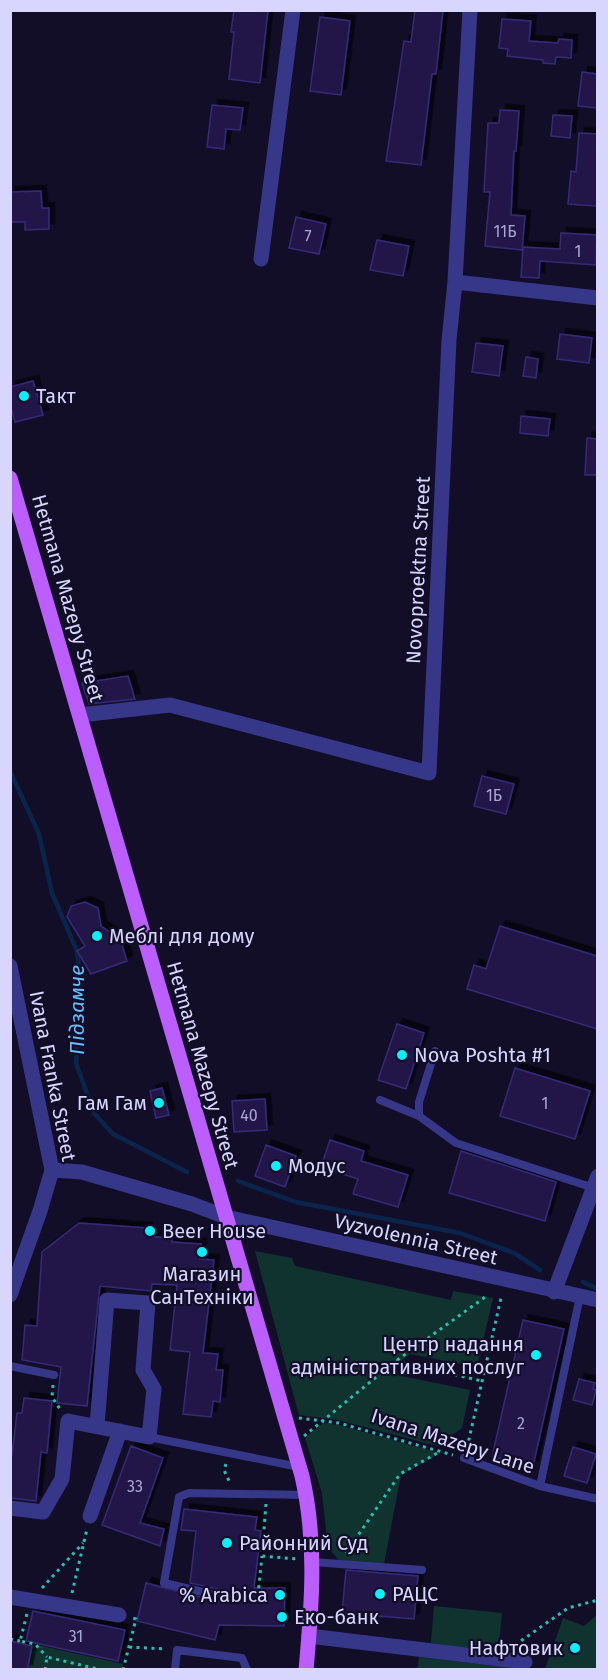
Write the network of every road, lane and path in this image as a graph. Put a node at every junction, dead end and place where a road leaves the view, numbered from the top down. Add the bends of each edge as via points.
1 (293, 10) edge
2 (470, 10) edge
3 (261, 259) dead end
4 (455, 282) junction
5 (597, 298) edge
6 (10, 478) edge
7 (80, 715) junction
8 (10, 966) edge
9 (435, 1052) dead end
10 (380, 1100) dead end
11 (419, 1116) junction
12 (52, 1170) junction
13 (595, 1184) edge
14 (226, 1217) junction
15 (554, 1292) junction
16 (10, 1295) edge
17 (488, 1295) dead end
18 (580, 1296) junction
19 (501, 1298) dead end
20 (597, 1300) edge
21 (396, 1361) junction
22 (10, 1366) edge
23 (54, 1375) joint
24 (482, 1381) junction
25 (297, 1418) dead end
26 (68, 1421) junction
27 (323, 1421) junction
28 (97, 1426) junction
29 (120, 1431) junction
30 (149, 1437) junction
31 (303, 1437) dead end
32 (441, 1451) junction
33 (228, 1453) junction
34 (464, 1458) junction
35 (299, 1467) junction
36 (540, 1486) junction
37 (234, 1494) junction
38 (267, 1495) junction
39 (306, 1496) junction
40 (597, 1499) edge
41 (10, 1508) edge
42 (90, 1516) joint
43 (84, 1543) junction
44 (345, 1553) dead end
45 (262, 1556) junction
46 (306, 1560) junction
47 (422, 1570) dead end
48 (10, 1597) edge
49 (224, 1597) joint
50 (30, 1600) junction
51 (597, 1600) edge
52 (69, 1607) junction
53 (119, 1615) joint
54 (309, 1636) junction
55 (10, 1639) edge
56 (20, 1641) junction
57 (129, 1647) junction
58 (177, 1650) junction
59 (47, 1657) junction
60 (496, 1658) junction
61 (525, 1662) dead end
62 (75, 1664) junction
63 (45, 1670) edge
64 (74, 1670) edge
65 (102, 1670) edge
66 (123, 1670) edge
67 (175, 1670) edge
68 (247, 1670) edge
69 (306, 1670) edge

1 - 3 street
2 - 4 street, Novoproektna Street
4 - 5 street
4 - 7 street, Novoproektna Street via 429,773 170,705
6 - 7 main road, Hetmana Mazepy Street
7 - 14 main road, Hetmana Mazepy Street
8 - 12 street, Ivana Franka Street
9 - 11 lane via 419,1102
10 - 11 lane
11 - 13 lane via 456,1143
12 - 14 street, Vyzvolennia Street via 82,1172
12 - 16 street, Ivana Franka Street
13 - 15 street
14 - 15 street, Vyzvolennia Street
14 - 35 main road, Hetmana Mazepy Street
15 - 18 street, Vyzvolennia Street
17 - 21 path
18 - 20 street, Vyzvolennia Street
18 - 36 lane
19 - 24 path
21 - 24 path
21 - 27 path
22 - 23 lane
23 - 26 path via 52,1397
24 - 34 path
25 - 27 path, Ivana Mazepy Lane
26 - 28 street
26 - 41 street via 62,1479 43,1512
27 - 31 path
27 - 32 path, Ivana Mazepy Lane
28 - 29 street
28 - 30 street via 107,1300 148,1303 143,1370 154,1389
29 - 30 street
29 - 42 street
30 - 33 lane
32 - 34 path, Ivana Mazepy Lane
32 - 44 path via 400,1474
33 - 35 lane
33 - 37 path via 224,1470
34 - 36 lane, Ivana Mazepy Lane
35 - 39 main road, Hetmana Mazepy Street
36 - 40 lane, Ivana Mazepy Lane
37 - 38 lane
37 - 49 lane via 189,1493 179,1497 164,1583
38 - 39 lane
38 - 45 path
39 - 46 main road, Hetmana Mazepy Street via 310,1521
42 - 43 path
43 - 50 path
43 - 52 path
45 - 46 path
45 - 49 path via 258,1595
46 - 47 lane
46 - 54 main road, Hetmana Mazepy Street via 313,1595
48 - 50 street
50 - 52 street
50 - 56 path
51 - 60 path via 568,1608
52 - 53 street
53 - 57 path via 136,1619
54 - 60 street
54 - 69 main road, Hetmana Mazepy Street
55 - 56 path
56 - 59 path via 35,1644
57 - 58 path
57 - 66 path
58 - 67 lane
58 - 68 lane via 242,1658
59 - 62 path
59 - 63 path
60 - 61 street
62 - 64 path
62 - 65 path

